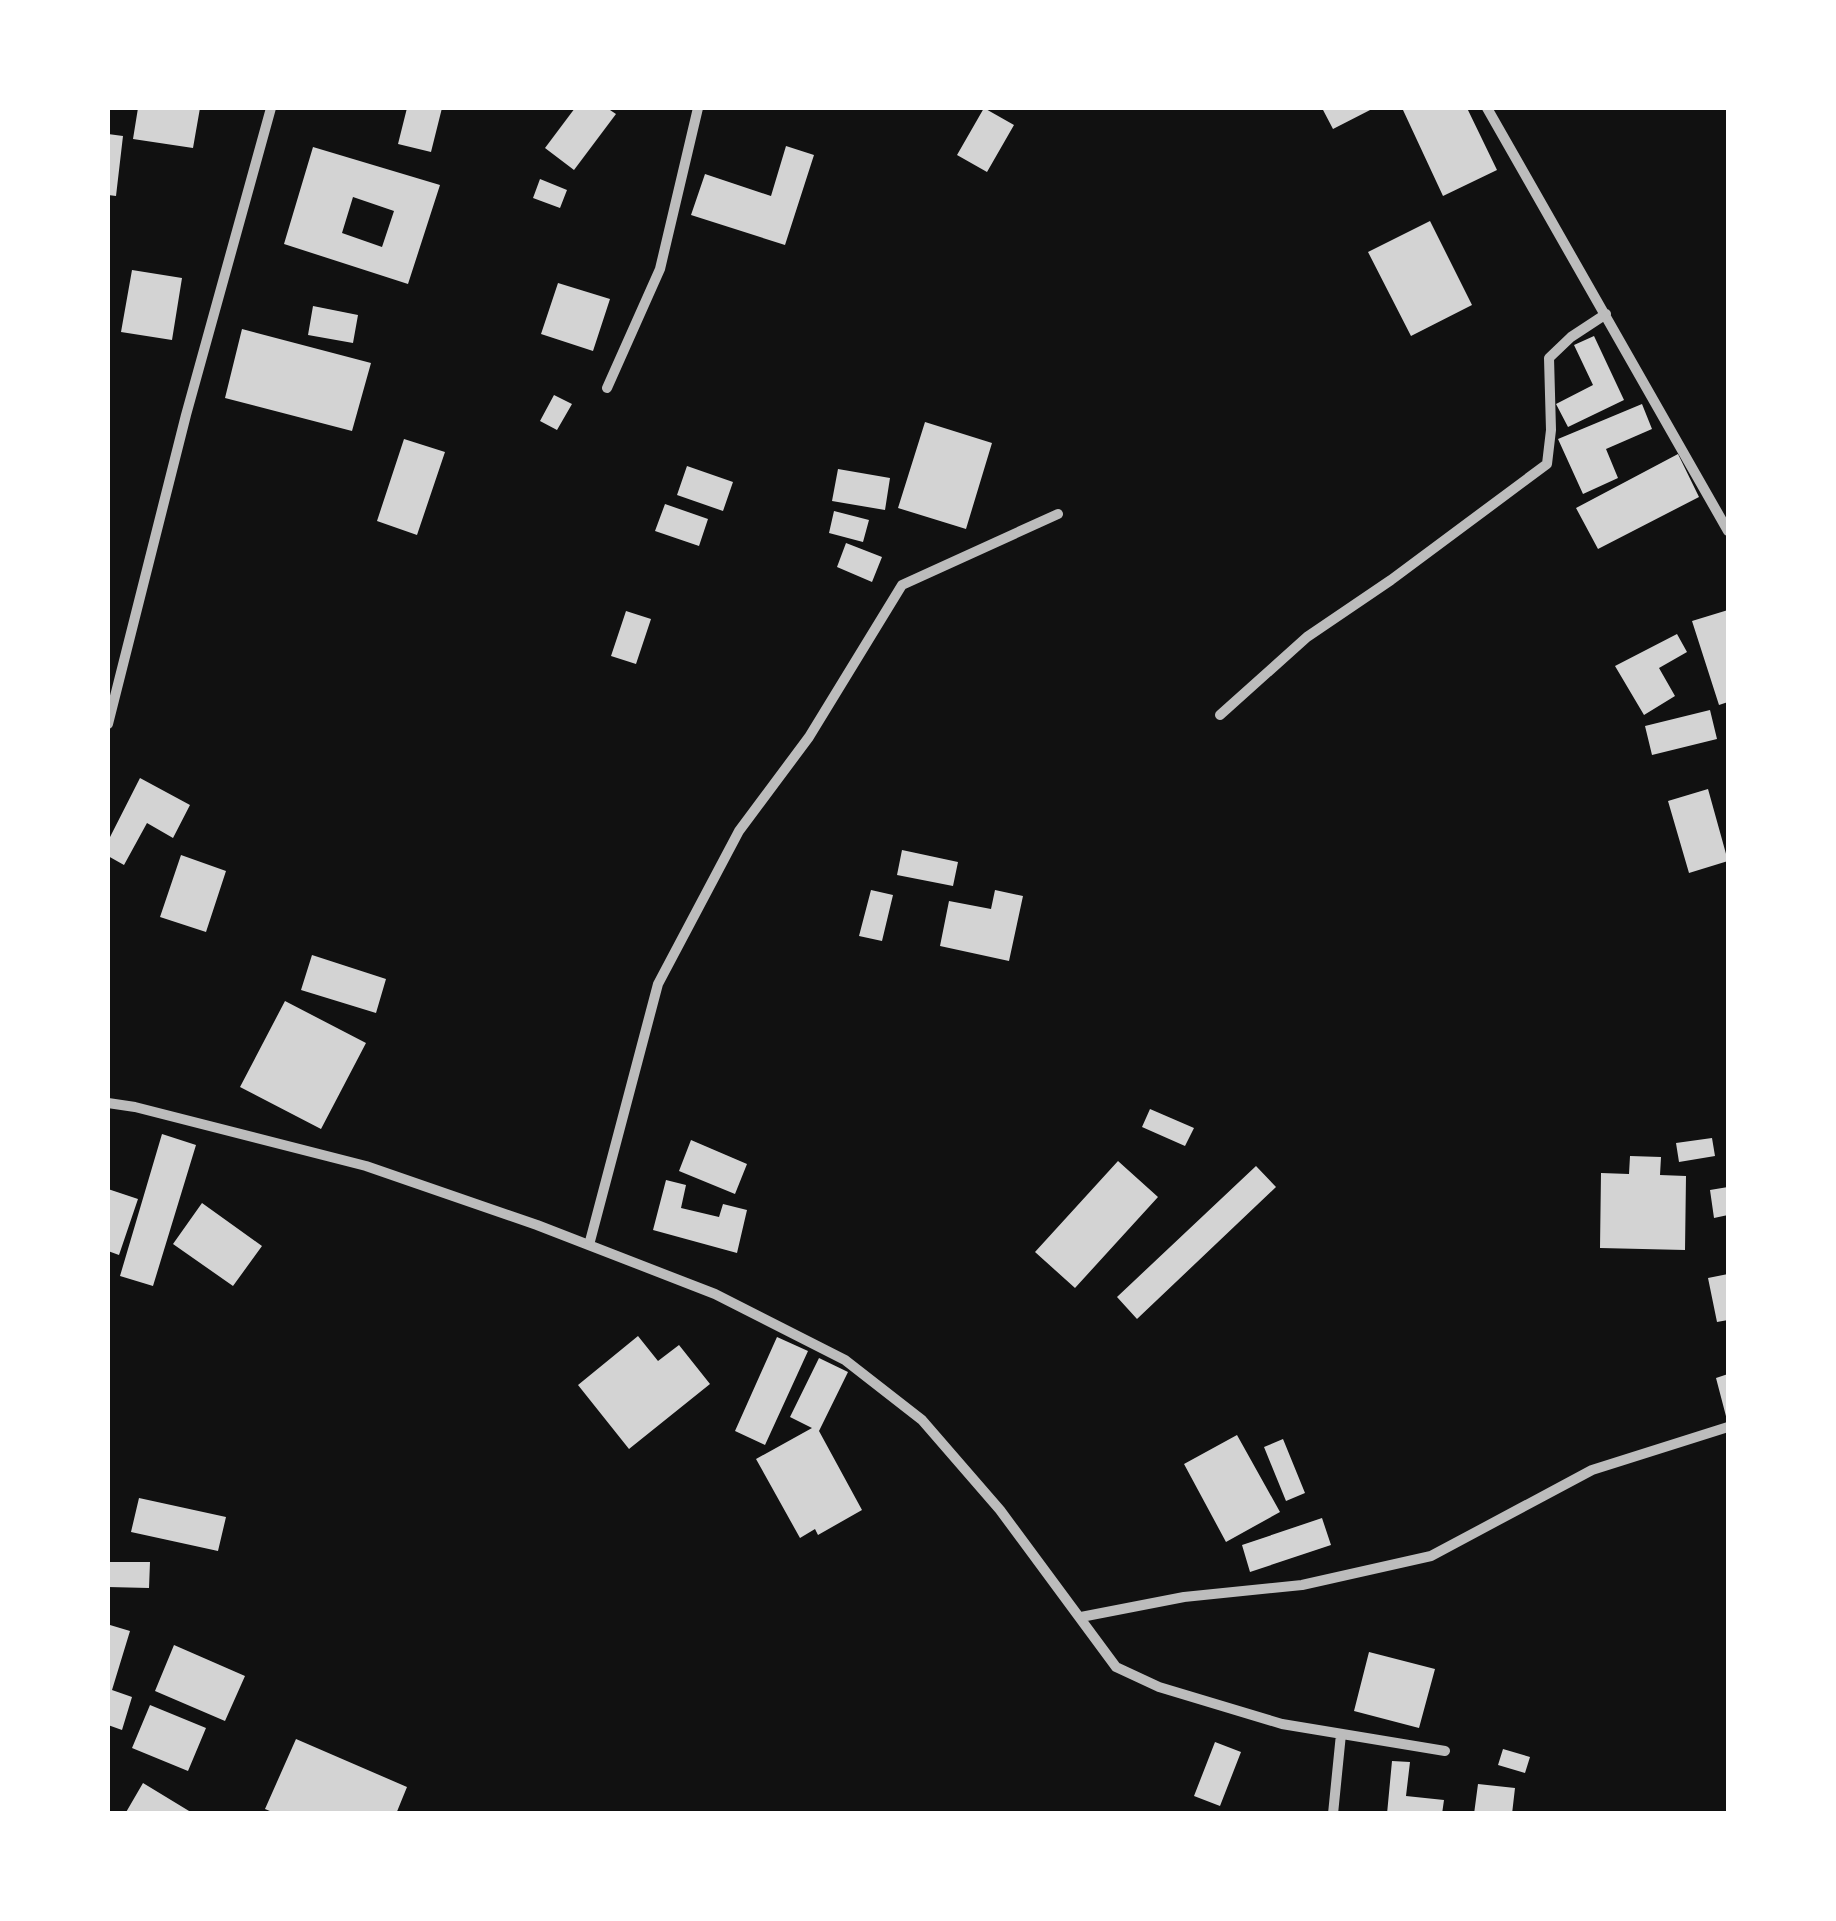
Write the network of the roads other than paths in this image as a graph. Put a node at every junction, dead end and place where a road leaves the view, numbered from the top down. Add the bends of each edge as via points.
1 (271, 108) edge
2 (698, 108) edge
3 (1487, 108) edge
4 (1606, 314) junction
5 (607, 388) dead end
6 (1058, 514) dead end
7 (1728, 531) edge
8 (1220, 715) dead end
9 (108, 724) edge
10 (108, 1103) edge
11 (589, 1245) junction
12 (1728, 1427) edge
13 (1082, 1617) junction
14 (1341, 1734) junction
15 (1445, 1752) dead end
16 (1333, 1814) edge

1 - 9 street
2 - 5 street via 660,269
3 - 4 street
4 - 7 street
4 - 8 street via 1550,358 1547,464 1307,637
6 - 11 street via 902,585 809,737 739,831 658,984
10 - 11 street via 366,1166
11 - 13 street via 715,1294 845,1360 922,1420
12 - 13 street via 1592,1470 1431,1556 1302,1585
13 - 14 street via 1116,1666 1159,1688
14 - 15 street
14 - 16 street

